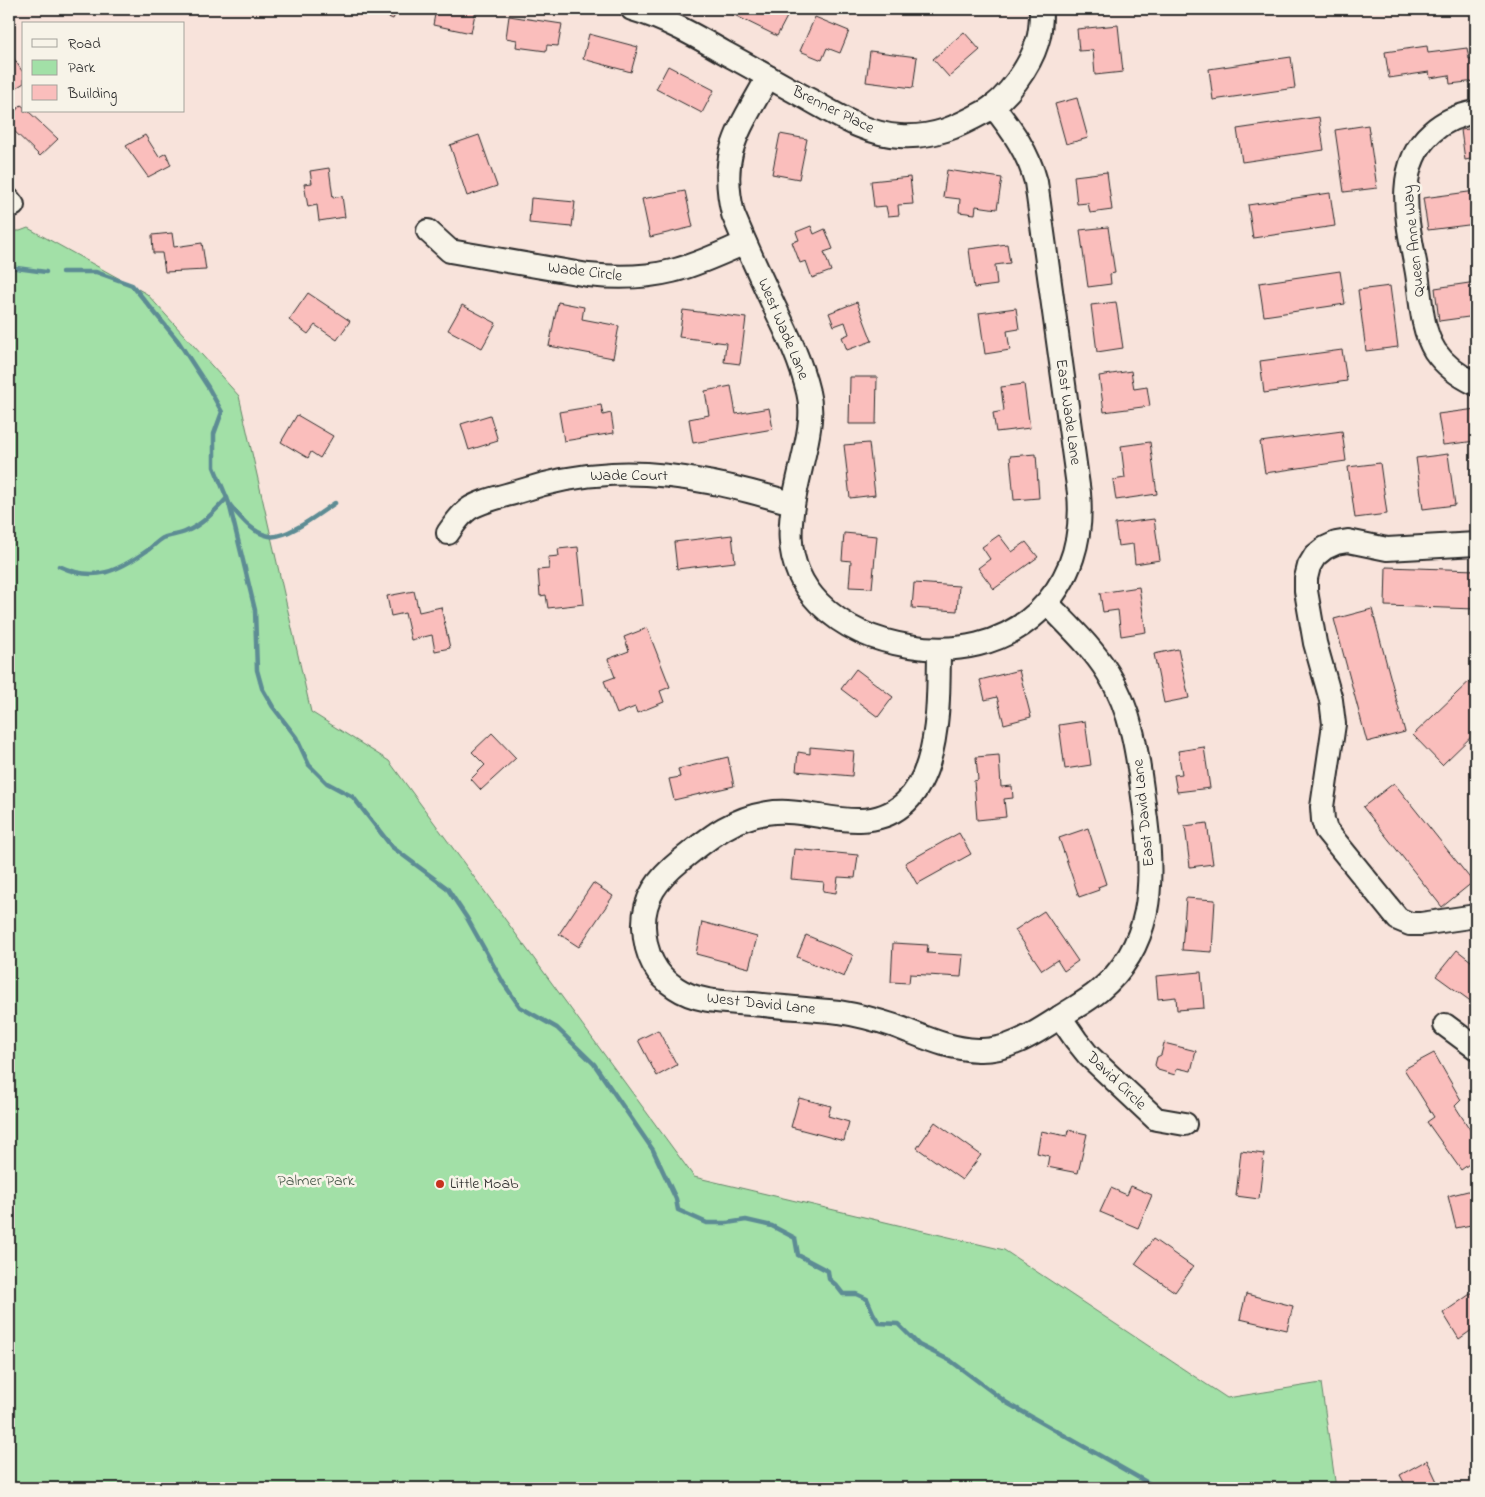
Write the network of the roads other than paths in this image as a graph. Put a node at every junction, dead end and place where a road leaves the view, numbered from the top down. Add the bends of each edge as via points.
1 (632, 9) edge
2 (1041, 9) edge
3 (768, 77) junction
4 (994, 106) junction
5 (1476, 112) edge
6 (428, 231) dead end
7 (744, 242) junction
8 (1476, 384) edge
9 (793, 503) junction
10 (448, 533) dead end
11 (1476, 544) edge
12 (1047, 603) junction
13 (939, 650) junction
14 (1476, 916) edge
15 (1060, 1017) junction
16 (1445, 1025) dead end
17 (1476, 1048) edge
18 (1185, 1124) dead end

1 - 3 street, Brenner Place via 682,28
2 - 4 street, Brenner Place via 1041,26 1032,55
3 - 4 street, Brenner Place via 851,123 884,134 938,133 960,126
3 - 7 street, West Wade Lane via 733,142 729,158 728,196
4 - 12 street, East Wade Lane via 1019,139 1036,182 1079,493 1075,550 1066,573
5 - 8 street, Queen Anne Way via 1440,125 1421,142 1413,155 1406,184 1428,338 1445,364
6 - 7 street, Wade Circle via 450,251 609,277 673,271
7 - 9 street, West Wade Lane via 793,346 809,394 809,433
9 - 10 street, Wade Court via 710,482 652,474 607,474 550,482 481,504 466,510
9 - 13 street, West Wade Lane via 791,554 801,582 812,596 828,612 868,636
11 - 14 street via 1387,549 1348,541 1336,543 1325,548 1312,562 1306,578 1315,643 1334,712 1322,807 1326,830 1398,919 1421,924
12 - 13 street, East Wade Lane via 1030,619 994,639
12 - 15 street, East David Lane via 1096,657 1118,690 1132,729 1151,871 1150,894 1143,923 1124,964 1098,992
13 - 15 street, West David Lane via 937,716 926,770 914,795 891,812 876,818 858,820 781,812 751,817 717,831 666,872 648,897 644,928 649,957 666,981 679,991 695,996 844,1013 966,1050 1003,1047 1018,1042
15 - 18 street, David Circle via 1088,1055 1156,1119
16 - 17 street

